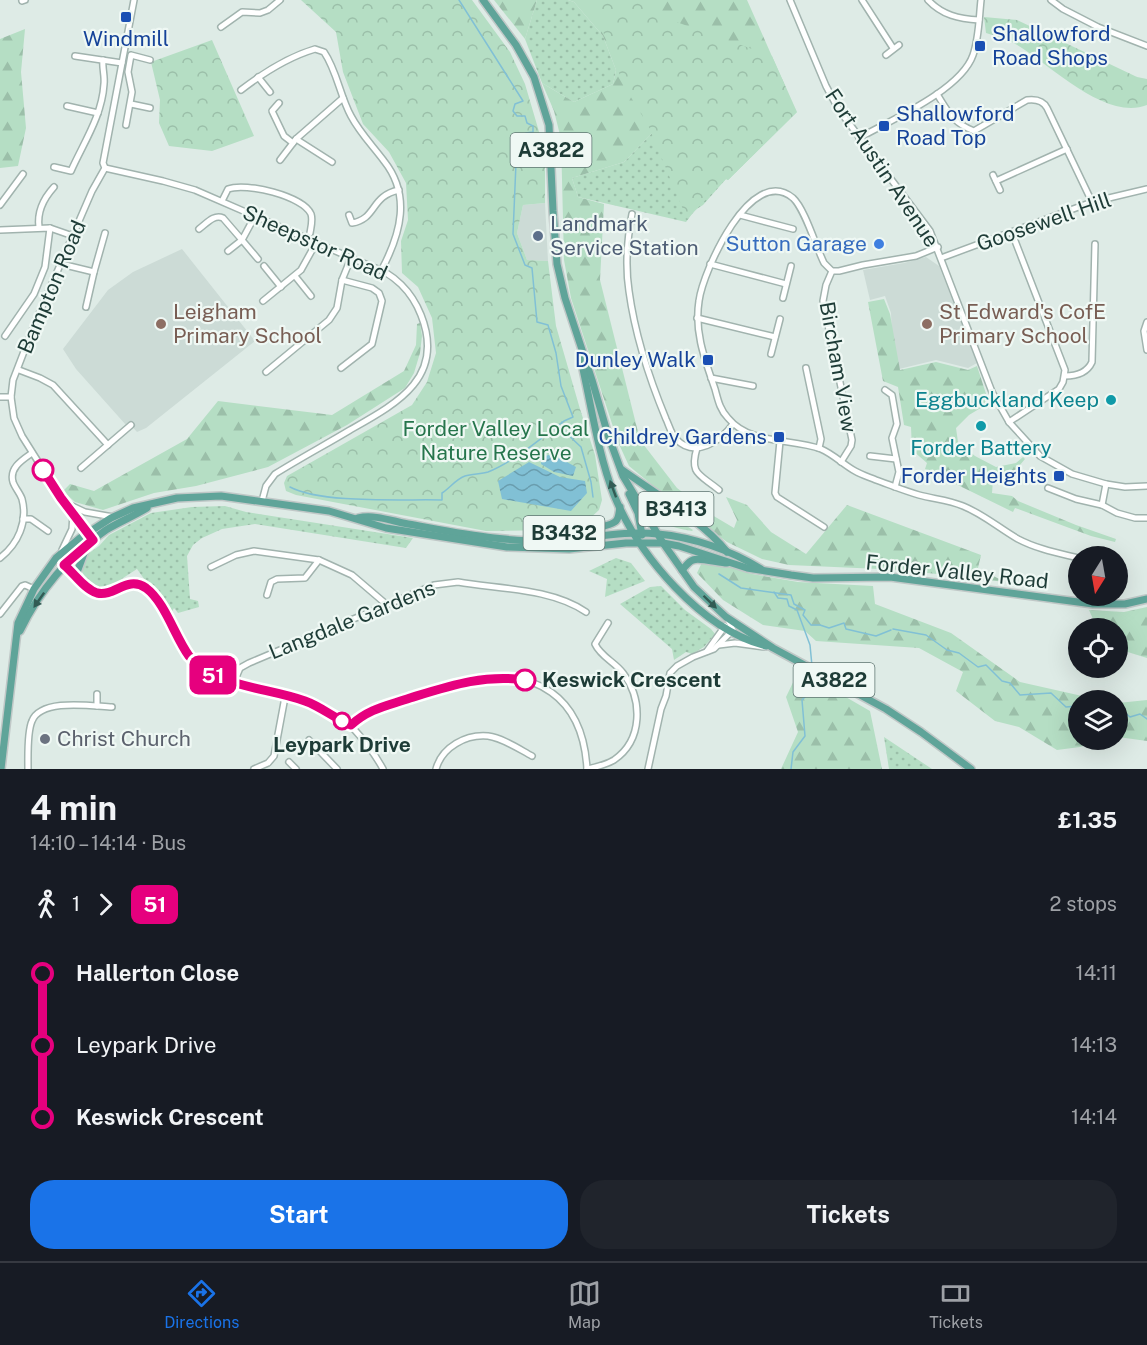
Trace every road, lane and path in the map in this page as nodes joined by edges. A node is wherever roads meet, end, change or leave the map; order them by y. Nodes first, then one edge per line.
1 (134, 0) edge
2 (280, 0) edge
3 (483, 0) edge
4 (790, 0) edge
5 (862, 0) edge
6 (928, 0) edge
7 (981, 0) edge
8 (1051, 0) edge
9 (979, 20) junction
10 (221, 27) dead end
11 (1147, 46) edge
12 (886, 55) dead end
13 (75, 56) dead end
14 (103, 60) junction
15 (150, 60) dead end
16 (122, 63) junction
17 (258, 77) junction
18 (241, 90) dead end
19 (270, 92) dead end
20 (937, 94) junction
21 (115, 98) junction
22 (343, 98) junction
23 (130, 103) junction
24 (279, 103) dead end
25 (68, 106) dead end
26 (150, 108) dead end
27 (98, 113) junction
28 (126, 124) dead end
29 (859, 138) junction
30 (294, 141) junction
31 (1067, 149) junction
32 (280, 160) dead end
33 (332, 162) dead end
34 (54, 167) dead end
35 (105, 168) junction
36 (23, 174) dead end
37 (993, 175) dead end
38 (996, 181) junction
39 (54, 187) dead end
40 (1147, 189) edge
41 (399, 190) junction
42 (1000, 190) dead end
43 (222, 201) junction
44 (1092, 202) junction
45 (0, 205) edge
46 (349, 214) dead end
47 (632, 214) dead end
48 (740, 215) junction
49 (255, 216) junction
50 (39, 227) junction
51 (50, 228) junction
52 (793, 228) dead end
53 (199, 229) dead end
54 (0, 230) edge
55 (310, 232) dead end
56 (1012, 233) junction
57 (105, 234) dead end
58 (74, 236) junction
59 (242, 240) junction
60 (316, 243) junction
61 (1095, 244) dead end
62 (938, 246) junction
63 (228, 251) dead end
64 (351, 258) junction
65 (941, 258) junction
66 (258, 259) dead end
67 (61, 264) junction
68 (710, 264) junction
69 (791, 266) dead end
70 (264, 267) dead end
71 (382, 269) junction
72 (832, 271) junction
73 (94, 272) junction
74 (295, 276) junction
75 (342, 280) junction
76 (786, 284) junction
77 (280, 287) junction
78 (311, 296) dead end
79 (783, 298) dead end
80 (263, 301) dead end
81 (86, 307) dead end
82 (570, 316) junction
83 (697, 318) junction
84 (780, 319) dead end
85 (1147, 322) edge
86 (5, 336) dead end
87 (775, 338) junction
88 (1147, 350) edge
89 (771, 354) dead end
90 (341, 369) dead end
91 (806, 369) dead end
92 (19, 370) junction
93 (266, 372) dead end
94 (1065, 376) junction
95 (711, 378) junction
96 (753, 386) dead end
97 (885, 390) dead end
98 (0, 397) edge
99 (11, 398) junction
100 (1009, 422) junction
101 (733, 424) junction
102 (130, 425) dead end
103 (780, 441) junction
104 (108, 445) junction
105 (697, 448) junction
106 (819, 448) junction
107 (32, 453) junction
108 (870, 456) dead end
109 (896, 459) junction
110 (841, 462) junction
111 (81, 468) dead end
112 (622, 473) junction
113 (1106, 484) junction
114 (1147, 486) edge
115 (895, 487) junction
116 (1048, 488) dead end
117 (719, 490) dead end
118 (262, 501) junction
119 (64, 502) junction
120 (152, 504) junction
121 (1102, 505) junction
122 (620, 507) junction
123 (72, 512) junction
124 (113, 517) junction
125 (358, 518) junction
126 (1147, 518) edge
127 (23, 519) junction
128 (824, 527) dead end
129 (48, 531) dead end
130 (87, 532) junction
131 (639, 533) junction
132 (658, 534) junction
133 (519, 541) junction
134 (90, 543) junction
135 (640, 543) junction
136 (663, 543) junction
137 (727, 552) junction
138 (1068, 555) edge
139 (57, 557) junction
140 (0, 558) edge
141 (319, 560) junction
142 (730, 563) junction
143 (64, 565) junction
144 (211, 567) dead end
145 (682, 570) junction
146 (764, 571) junction
147 (76, 575) junction
148 (34, 589) junction
149 (267, 595) dead end
150 (1147, 599) edge
151 (386, 604) junction
152 (586, 612) dead end
153 (0, 614) edge
154 (726, 617) junction
155 (608, 623) dead end
156 (725, 626) junction
157 (732, 631) junction
158 (17, 636) junction
159 (719, 645) junction
160 (773, 648) junction
161 (706, 652) junction
162 (234, 682) junction
163 (97, 694) dead end
164 (285, 697) junction
165 (97, 706) junction
166 (112, 707) dead end
167 (351, 725) junction
168 (309, 740) dead end
169 (532, 756) dead end
170 (290, 762) dead end
171 (1, 769) edge
172 (28, 769) edge
173 (254, 769) edge
174 (296, 769) edge
175 (337, 769) edge
176 (383, 769) edge
177 (436, 769) edge
178 (587, 769) edge
179 (648, 769) edge
180 (971, 769) edge

1 - 16 street
2 - 10 street
3 - 82 main road, A3822
4 - 29 street, Fort Austin Avenue
5 - 12 street
6 - 9 street
7 - 9 street
8 - 11 street
9 - 20 street
13 - 14 street
14 - 16 street
14 - 27 street
15 - 23 street
16 - 21 street
17 - 18 street
17 - 19 street
17 - 22 street
20 - 29 street
20 - 31 street
21 - 23 street
21 - 35 street
22 - 30 street
22 - 41 street
23 - 26 street
23 - 28 street
24 - 30 street
25 - 27 street
27 - 34 street
29 - 62 street, Fort Austin Avenue
30 - 32 street
30 - 33 street
31 - 38 street
31 - 44 street
35 - 43 street, Sheepstor Road
35 - 58 street, Bampton Road
36 - 45 street
37 - 38 street
38 - 42 street
39 - 50 street
40 - 44 street, Goosewell Hill
41 - 46 street
41 - 71 street
43 - 49 street, Sheepstor Road
43 - 55 street
44 - 56 street, Goosewell Hill
47 - 105 street
48 - 52 street
48 - 68 street
48 - 72 street
49 - 59 street
49 - 60 street, Sheepstor Road
50 - 51 street
50 - 54 street
51 - 58 street
51 - 86 street
53 - 59 street
56 - 65 street, Goosewell Hill
56 - 94 street
57 - 73 street
58 - 67 street, Bampton Road
59 - 63 street
59 - 66 street
60 - 64 street, Sheepstor Road
60 - 74 street
61 - 94 street
62 - 65 street, Fort Austin Avenue
62 - 72 street
64 - 71 street, Sheepstor Road
64 - 75 street
65 - 100 street, Fort Austin Avenue
67 - 73 street
67 - 92 street, Bampton Road
68 - 76 street
68 - 83 street
69 - 76 street
70 - 77 street
71 - 118 street, Sheepstor Road
72 - 110 street, Bircham View
73 - 81 street
74 - 77 street
74 - 78 street
75 - 90 street
75 - 93 street
76 - 79 street
77 - 80 street
82 - 112 main road, A3822
122 -> 82 main road, A3822
83 - 87 street
83 - 95 street
84 - 87 street
85 - 88 street
87 - 89 street
91 - 106 street
92 - 99 street, Bampton Road
92 - 104 street
94 - 100 street
95 - 96 street
95 - 101 street
97 - 109 street, Bircham View
98 - 99 street
99 - 107 street, Bampton Road
100 - 113 street, Fort Austin Avenue
101 - 103 street
101 - 105 street
102 - 104 street
103 - 106 street
103 - 128 street
104 - 111 street
105 - 117 street
106 - 110 street
107 - 119 street, Bampton Road
107 - 127 street
108 - 109 street
109 - 115 street, Bircham View
110 - 115 street
112 - 131 main road
112 - 132 main road, A3822
112 - 137 main road, B3413
113 - 114 street, Fort Austin Avenue
113 - 121 street
115 - 138 street
116 - 121 street
118 - 120 main road, B3432
118 - 125 main road, B3432
119 - 123 street, Bampton Road
119 - 124 street
120 - 124 main road, B3432
120 - 134 main road, B3432
121 - 126 street
122 - 131 main road, A3822
122 - 133 main road, B3432
123 - 130 street, Bampton Road
123 - 139 street
124 - 130 main road, B3432
125 - 133 main road, B3432
125 - 135 main road
127 - 129 street
127 - 140 street
130 - 134 main road
130 - 139 main road, B3432
131 - 132 main road, B3413
131 - 133 main road, B3432
131 - 135 main road, A3822
132 - 136 main road, A3822
132 - 137 main road, B3413
134 - 143 main road, B3432
134 - 147 main road
135 - 136 main road, B3413
135 - 156 main road, A3822
136 - 142 main road, Forder Valley Road / B3413
136 - 145 main road, A3822
137 - 146 main road, Forder Valley Road / B3413
139 - 143 street
139 - 148 main road, B3432
141 - 144 street
141 - 149 street
141 - 151 street
142 - 145 main road
142 - 146 main road, Forder Valley Road / B3413
143 - 147 street
143 -> 158 main road, B3432
145 -> 154 main road, A3822
146 - 150 main road, Forder Valley Road / B3413
147 - 162 street
148 - 153 street
148 - 158 main road, B3432
151 - 152 street, Langdale Gardens
151 - 162 street, Langdale Gardens
154 - 157 street
154 - 160 main road, A3822
155 - 178 street
156 - 157 main road, A3822
156 - 161 street
157 - 159 street
157 - 160 main road, A3822
158 - 171 main road, B3432
159 - 160 street
159 - 161 street
160 - 180 main road, A3822
161 - 179 street
162 - 164 street
163 - 165 street
164 - 167 street
164 - 173 street
165 - 166 street
165 - 172 street
167 - 176 street
167 - 178 street
168 - 175 street
169 - 177 street
170 - 174 street

